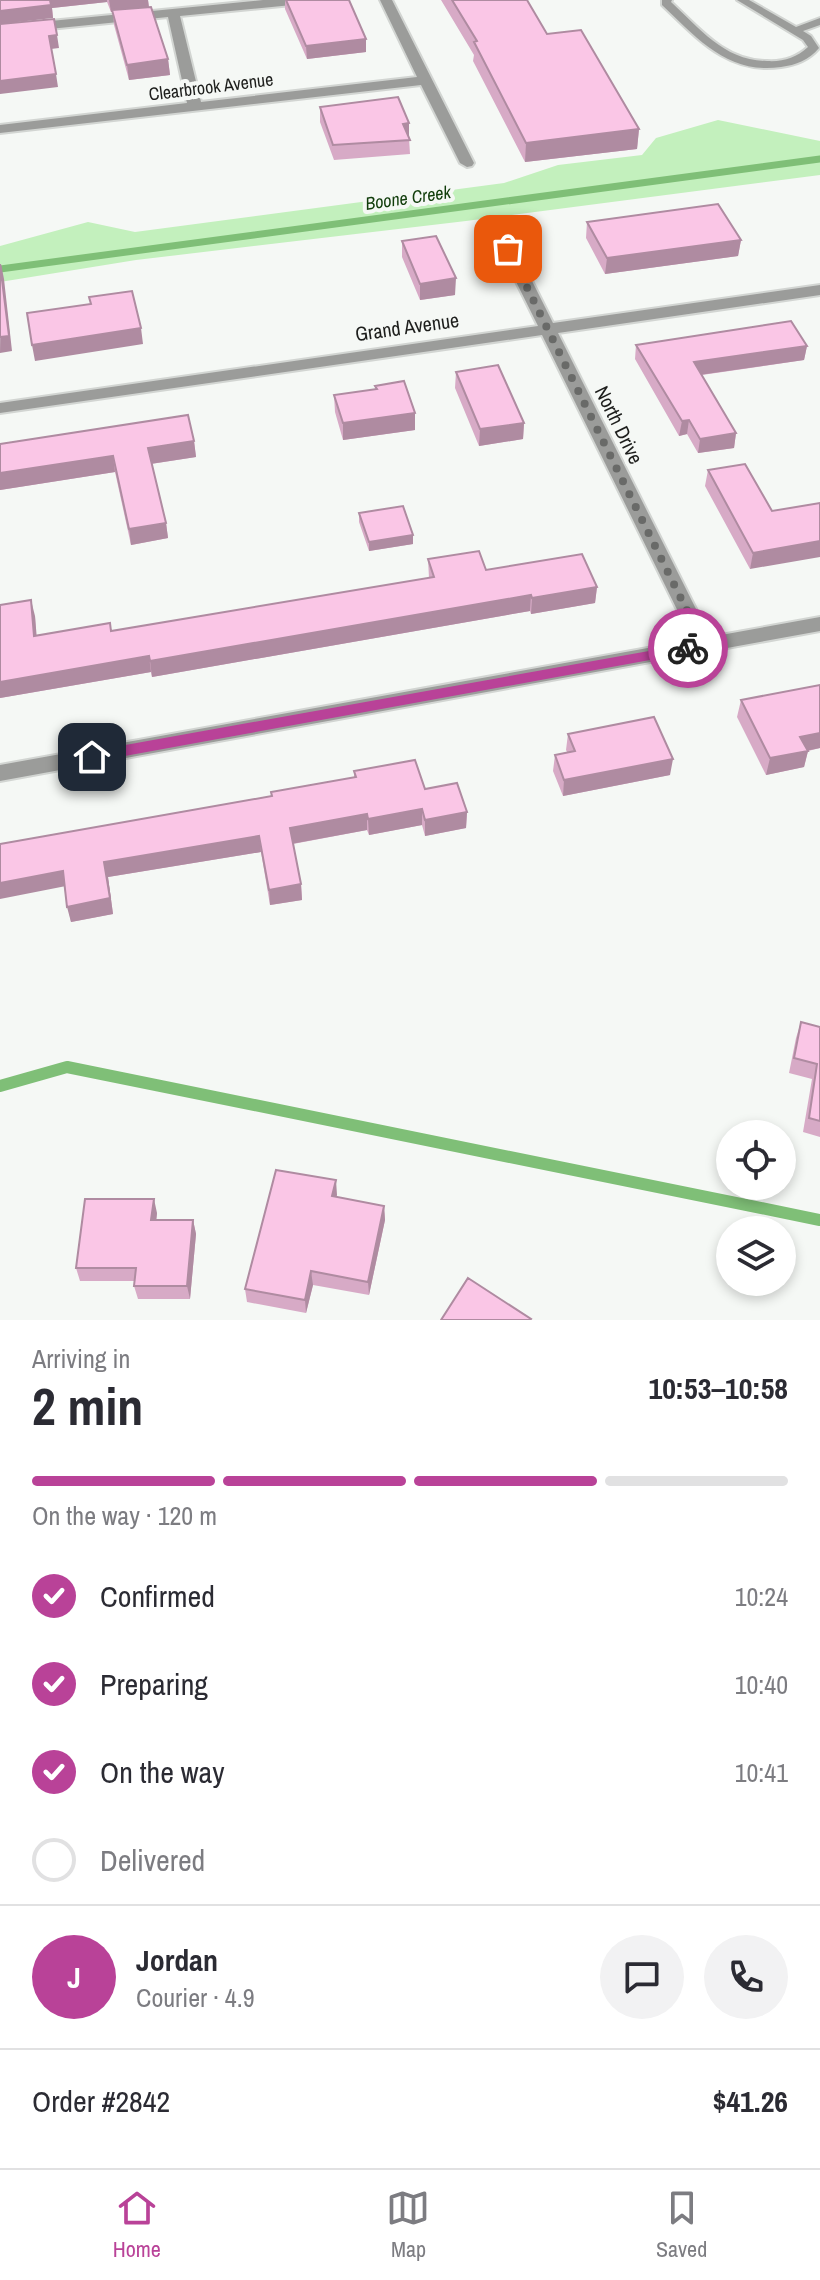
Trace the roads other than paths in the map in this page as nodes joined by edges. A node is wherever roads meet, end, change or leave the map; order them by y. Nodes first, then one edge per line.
1 (302, 0) edge
2 (386, 0) edge
3 (667, 0) edge
4 (742, 0) edge
5 (173, 13) junction
6 (820, 21) edge
7 (0, 30) edge
8 (795, 31) junction
9 (426, 80) junction
10 (195, 107) junction
11 (0, 129) edge
12 (467, 163) dead end
13 (495, 223) dead end
14 (820, 290) edge
15 (547, 329) junction
16 (0, 408) edge
17 (820, 624) edge
18 (704, 645) junction
19 (0, 773) edge

1 - 5 street
2 - 9 street
3 - 8 lane
4 - 8 lane
5 - 7 street
5 - 10 street
6 - 8 lane
9 - 10 street, Clearbrook Avenue
9 - 12 street
10 - 11 street, Clearbrook Avenue
13 - 15 street, North Drive
14 - 15 street, Grand Avenue
15 - 16 street, Grand Avenue
15 - 18 street, North Drive
17 - 18 street
18 - 19 street

